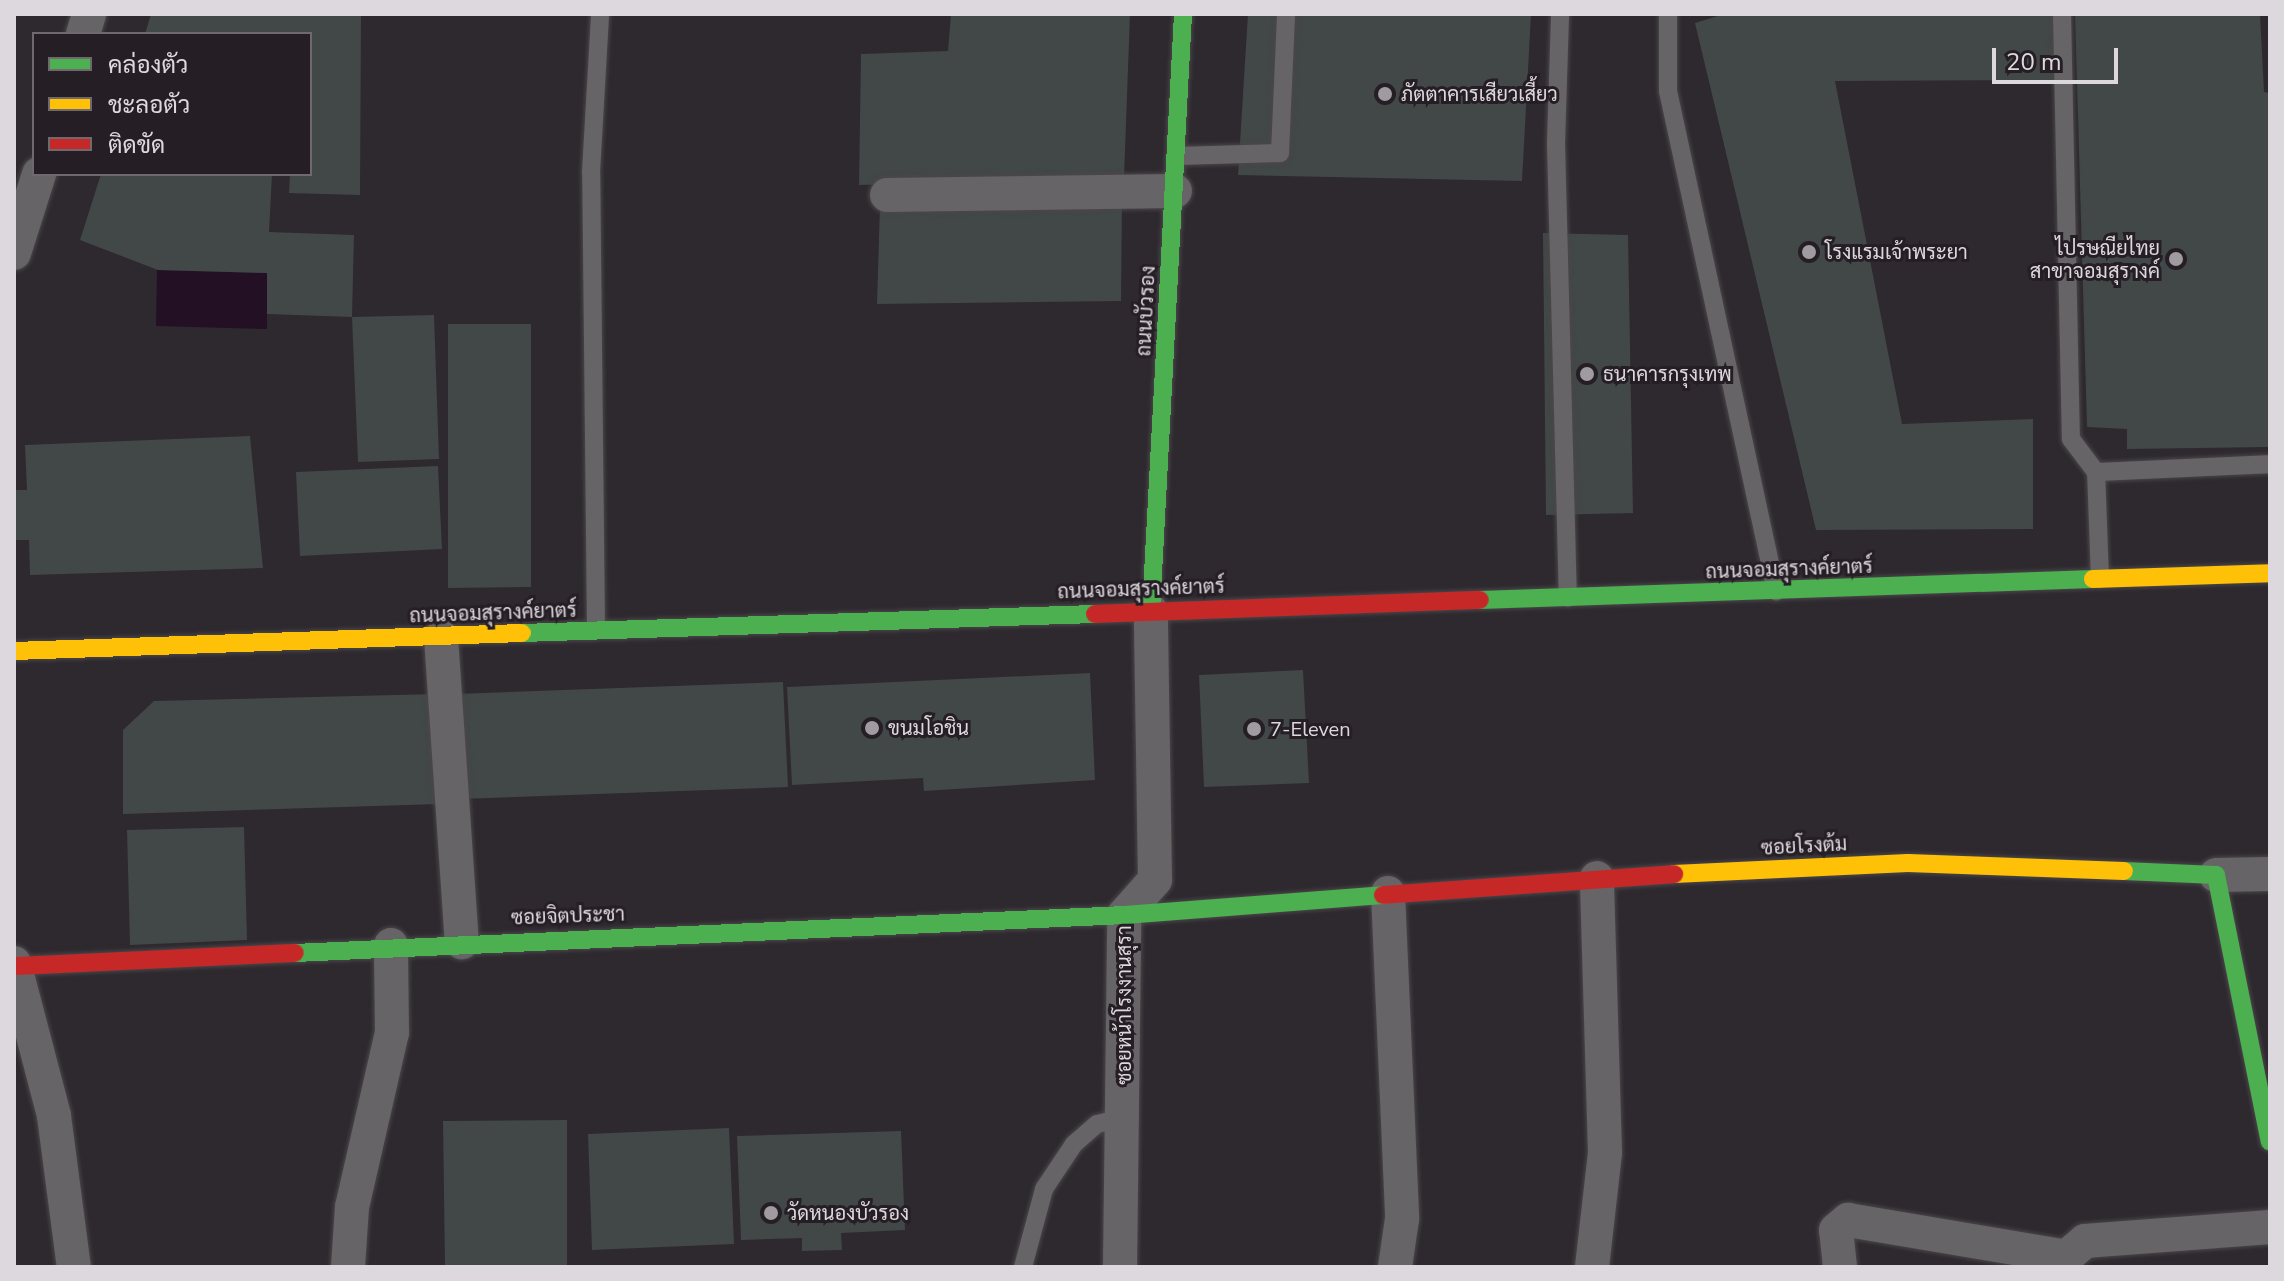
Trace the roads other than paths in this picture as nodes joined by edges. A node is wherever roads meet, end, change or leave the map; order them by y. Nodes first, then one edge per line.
1 (600, 14) edge
2 (1183, 14) edge
3 (1286, 14) edge
4 (1668, 14) edge
5 (2062, 14) edge
6 (1560, 16) dead end
7 (1177, 156) junction
8 (38, 176) edge
9 (1175, 191) junction
10 (887, 195) dead end
11 (14, 253) edge
12 (2270, 464) edge
13 (2096, 472) junction
14 (2270, 573) edge
15 (2100, 582) junction
16 (1776, 591) junction
17 (1568, 598) junction
18 (1151, 611) junction
19 (596, 630) junction
20 (441, 637) junction
21 (14, 651) edge
22 (2270, 874) edge
23 (2216, 875) junction
24 (1597, 878) junction
25 (1388, 893) junction
26 (1124, 915) junction
27 (462, 942) junction
28 (391, 945) junction
29 (14, 964) edge
30 (1124, 1118) junction
31 (2270, 1142) edge
32 (2270, 1227) edge
33 (74, 1267) edge
34 (348, 1267) edge
35 (1023, 1267) edge
36 (1120, 1267) edge
37 (1395, 1267) edge
38 (1592, 1267) edge
39 (1840, 1267) edge

1 - 19 lane
2 - 7 street, ถนนบัวรอง
3 - 7 lane
4 - 16 lane
5 - 13 lane
6 - 17 lane
7 - 9 street, ถนนบัวรอง
8 - 11 street
9 - 10 street
9 - 18 street, ถนนบัวรอง
12 - 13 lane
13 - 15 lane
14 - 15 street, ถนนจอมสุรางค์ยาตร์
15 - 16 street, ถนนจอมสุรางค์ยาตร์
16 - 17 street, ถนนจอมสุรางค์ยาตร์
17 - 18 street, ถนนจอมสุรางค์ยาตร์
18 - 19 street, ถนนจอมสุรางค์ยาตร์
18 - 26 street, ซอยหน้าโรงงานสุรา
19 - 20 street, ถนนจอมสุรางค์ยาตร์
20 - 21 street, ถนนจอมสุรางค์ยาตร์
20 - 27 street
22 - 23 street
23 - 24 street, ซอยโรงต้ม
23 - 31 street
24 - 25 street, ซอยโรงต้ม
24 - 38 street
25 - 26 street, ซอยโรงต้ม
25 - 37 street
26 - 27 street, ซอยจิตประชา
26 - 30 street, ซอยหน้าโรงงานสุรา
27 - 28 street, ซอยจิตประชา
28 - 29 street, ซอยจิตประชา
28 - 34 street
29 - 33 street
30 - 35 lane
30 - 36 street, ซอยหน้าโรงงานสุรา
32 - 39 street

